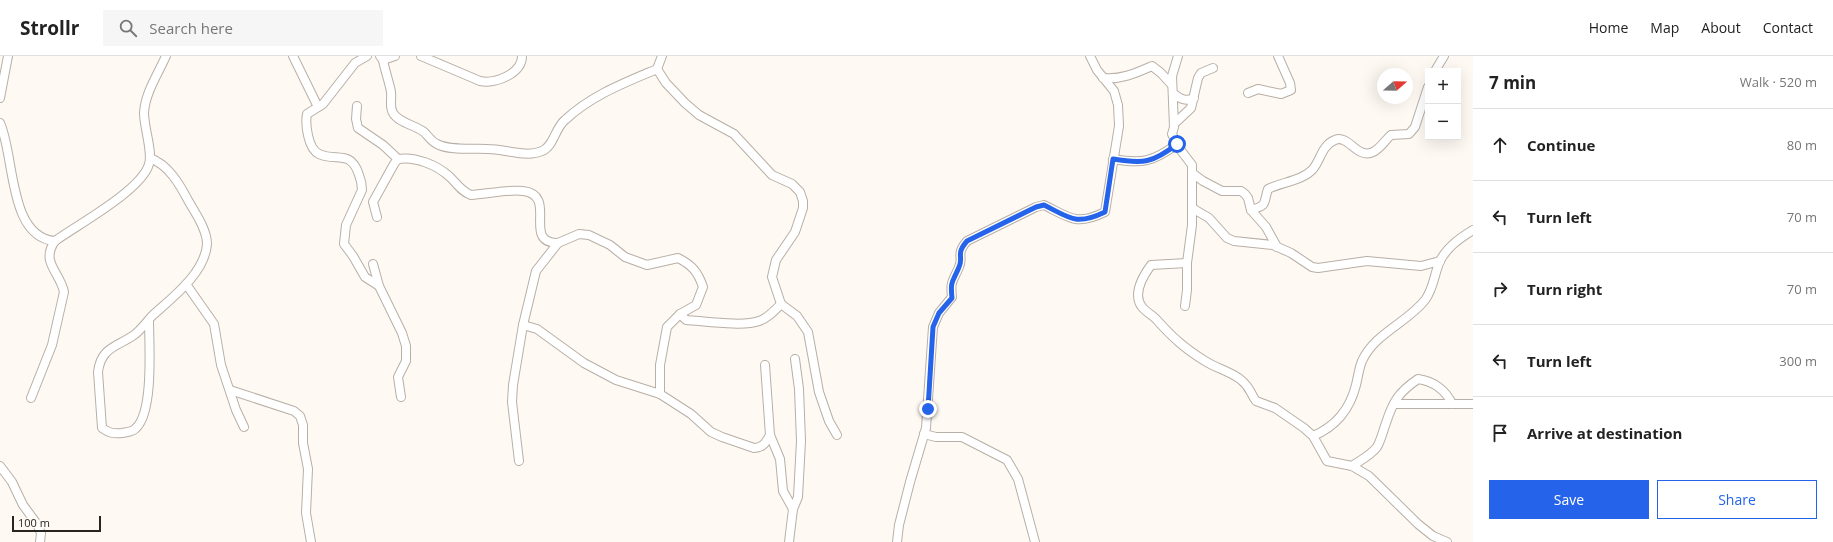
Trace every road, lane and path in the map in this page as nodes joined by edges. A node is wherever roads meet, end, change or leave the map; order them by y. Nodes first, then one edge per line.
1 (8, 56) edge
2 (166, 56) edge
3 (293, 56) edge
4 (367, 56) edge
5 (395, 56) edge
6 (421, 56) edge
7 (522, 56) edge
8 (662, 56) edge
9 (1090, 56) edge
10 (1178, 56) edge
11 (1278, 56) edge
12 (1444, 56) edge
13 (382, 58) edge
14 (1213, 68) dead end
15 (1437, 68) edge
16 (657, 69) junction
17 (1103, 78) junction
18 (1171, 84) junction
19 (1248, 92) dead end
20 (1173, 93) junction
21 (1425, 96) edge
22 (0, 98) edge
23 (1194, 98) junction
24 (357, 106) dead end
25 (318, 107) junction
26 (0, 123) edge
27 (1174, 124) junction
28 (1177, 144) junction
29 (150, 158) junction
30 (398, 159) junction
31 (1113, 159) junction
32 (1192, 173) junction
33 (1192, 208) junction
34 (1251, 210) junction
35 (377, 217) dead end
36 (1473, 230) edge
37 (55, 240) junction
38 (558, 243) junction
39 (1276, 247) junction
40 (1440, 261) junction
41 (1187, 263) junction
42 (373, 264) dead end
43 (186, 284) junction
44 (379, 286) junction
45 (781, 304) junction
46 (1185, 306) dead end
47 (680, 314) junction
48 (149, 320) junction
49 (523, 325) junction
50 (795, 359) dead end
51 (765, 365) dead end
52 (230, 390) junction
53 (660, 394) junction
54 (401, 397) dead end
55 (31, 398) dead end
56 (1394, 404) junction
57 (1452, 404) junction
58 (1473, 404) edge
59 (244, 427) dead end
60 (924, 434) junction
61 (770, 435) junction
62 (837, 435) dead end
63 (1313, 436) junction
64 (519, 461) dead end
65 (0, 466) edge
66 (1352, 466) junction
67 (792, 509) junction
68 (40, 542) edge
69 (311, 542) edge
70 (789, 542) edge
71 (897, 542) edge
72 (1035, 542) edge
73 (1447, 542) edge

1 - 22 street
2 - 29 street
3 - 25 street
4 - 25 street
5 - 13 street
6 - 7 street
8 - 16 street
9 - 17 street
10 - 18 street
11 - 19 street
12 - 15 street
13 - 16 street
14 - 23 street
16 - 45 street
17 - 18 street
17 - 31 street
18 - 20 street
20 - 23 street
20 - 27 street
21 - 34 street
23 - 27 street
24 - 30 street
25 - 44 street
26 - 37 street
27 - 28 street
28 - 31 street
28 - 32 street
29 - 37 street
29 - 43 street
30 - 35 street
30 - 38 street
31 - 60 street
32 - 33 street
32 - 34 street
33 - 39 street
33 - 41 street
34 - 39 street
36 - 40 street
37 - 55 street
38 - 47 street
38 - 49 street
39 - 40 street
40 - 63 street
41 - 46 street
41 - 63 street
42 - 44 street
43 - 48 street
43 - 52 street
44 - 54 street
45 - 47 street
45 - 62 street
47 - 53 street
48 - 48 street
49 - 53 street
49 - 64 street
50 - 67 street
51 - 61 street
52 - 59 street
52 - 69 street
53 - 61 street
56 - 57 street
56 - 57 street
56 - 66 street
57 - 58 street
60 - 71 street
60 - 72 street
61 - 67 street
63 - 66 street
65 - 68 street
66 - 73 street
67 - 70 street

